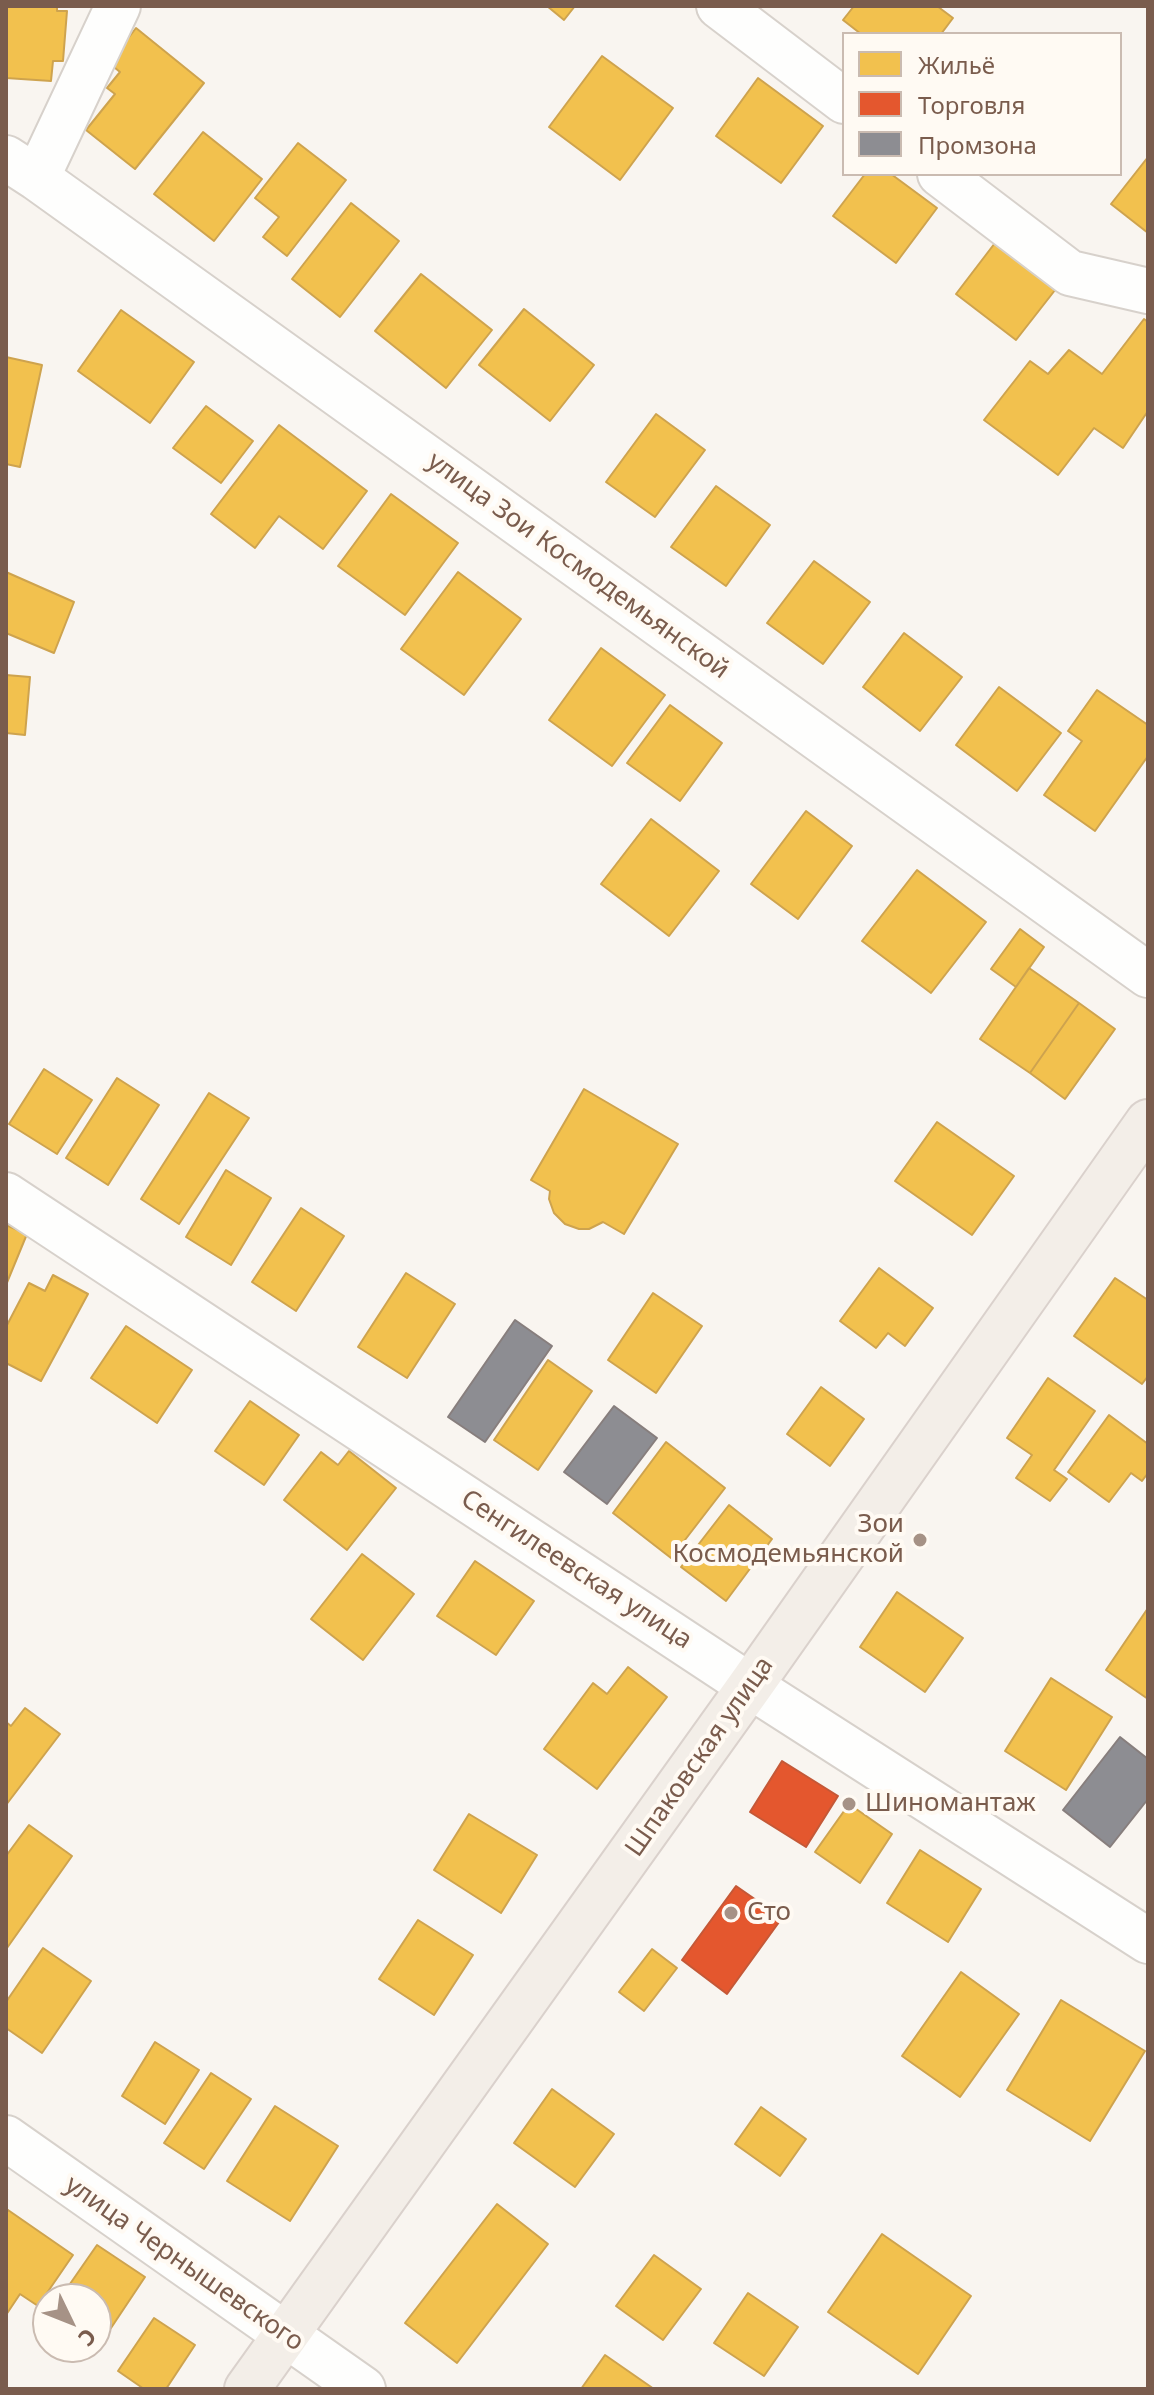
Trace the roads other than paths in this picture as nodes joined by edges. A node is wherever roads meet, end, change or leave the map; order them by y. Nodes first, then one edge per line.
1 (118, 6) edge
2 (719, 6) edge
3 (842, 99) edge
4 (21, 168) edge
5 (943, 176) edge
6 (1148, 291) edge
7 (1148, 975) edge
8 (1148, 1122) edge
9 (6, 1195) edge
10 (750, 1686) junction
11 (1148, 1941) edge
12 (6, 2138) edge
13 (286, 2336) junction
14 (247, 2389) edge
15 (363, 2389) edge

1 - 4 street
2 - 3 street
4 - 7 street, улица Зои Космодемьянской
5 - 6 street
8 - 10 main road, Шпаковская улица
9 - 10 street, Сенгилеевская улица
10 - 11 street, Сенгилеевская улица
10 - 13 main road, Шпаковская улица
12 - 13 street, улица Чернышевского
13 - 14 main road, Шпаковская улица
13 - 15 street, улица Чернышевского

